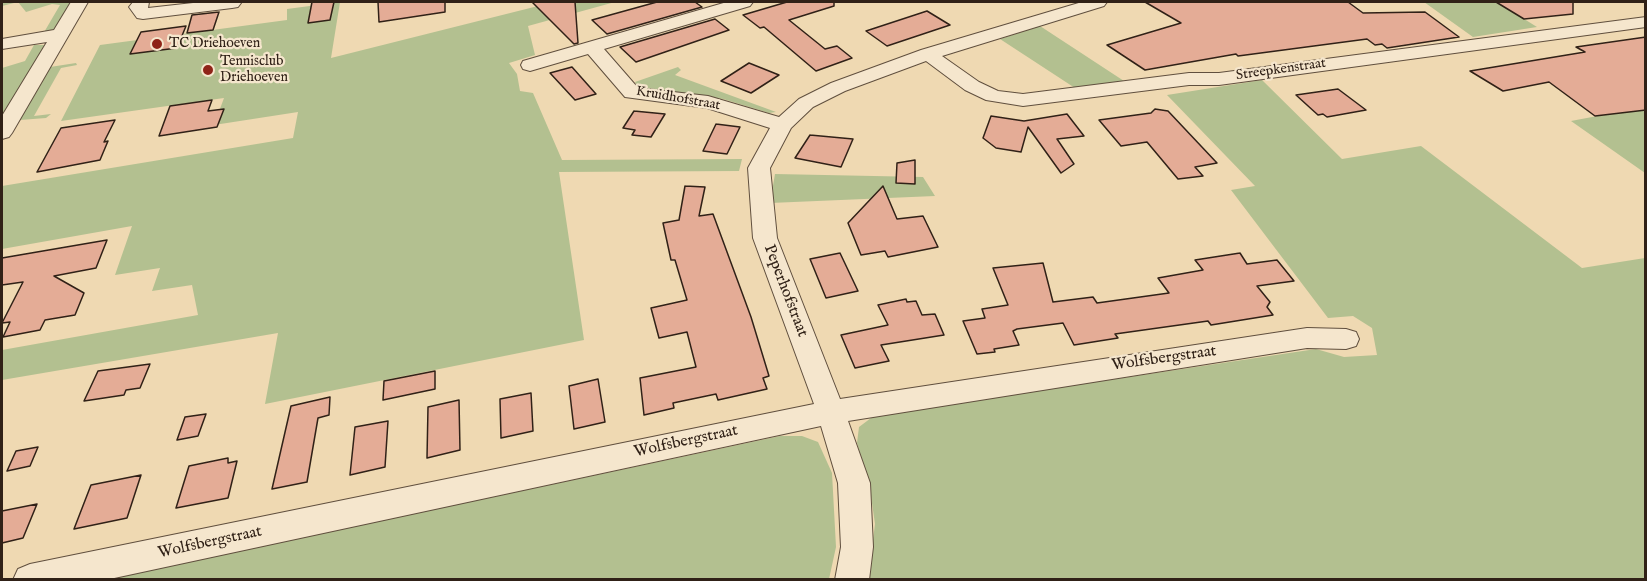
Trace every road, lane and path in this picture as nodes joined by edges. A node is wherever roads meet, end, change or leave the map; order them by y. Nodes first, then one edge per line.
1 (79, 2) edge
2 (141, 2) edge
3 (744, 2) edge
4 (1098, 2) edge
5 (232, 3) edge
6 (1646, 22) edge
7 (60, 34) junction
8 (2, 44) edge
9 (592, 47) junction
10 (928, 54) junction
11 (530, 65) dead end
12 (782, 125) junction
13 (2, 133) edge
14 (1346, 339) dead end
15 (831, 412) junction
16 (30, 579) edge
17 (852, 579) edge

1 - 7 street
2 - 5 street
3 - 9 street
4 - 10 street, Peperhofstraat
6 - 10 street, Streepkenstraat
7 - 8 street
7 - 13 street
9 - 11 street
9 - 12 street, Kruidhofstraat
10 - 12 street, Peperhofstraat
12 - 15 street, Peperhofstraat
14 - 15 street, Wolfsbergstraat
15 - 16 street, Wolfsbergstraat
15 - 17 street, Peperhofstraat

